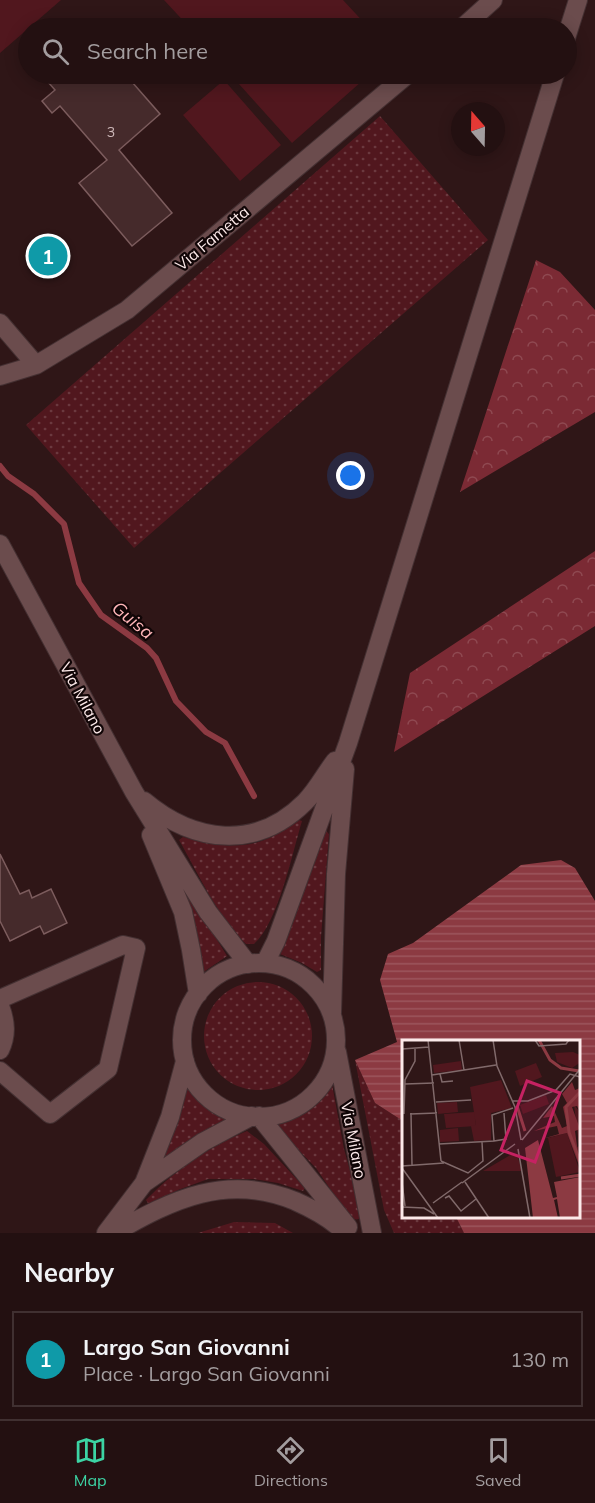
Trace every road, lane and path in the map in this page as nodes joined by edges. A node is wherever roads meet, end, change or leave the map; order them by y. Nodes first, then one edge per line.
1 (493, 0) edge
2 (578, 0) edge
3 (473, 18) edge
4 (573, 18) edge
5 (396, 84) edge
6 (552, 84) edge
7 (0, 323) edge
8 (36, 364) junction
9 (0, 376) edge
10 (0, 544) edge
11 (0, 569) edge
12 (32, 604) junction
13 (348, 743) junction
14 (134, 792) junction
15 (256, 963) junction
16 (198, 994) junction
17 (0, 999) edge
18 (0, 1006) edge
19 (332, 1013) junction
20 (336, 1047) junction
21 (0, 1050) edge
22 (186, 1061) junction
23 (0, 1071) edge
24 (255, 1116) junction
25 (144, 1183) junction
26 (106, 1233) edge
27 (114, 1233) edge
28 (345, 1233) edge
29 (353, 1233) edge
30 (372, 1233) edge

1 - 3 street
2 - 4 street
5 - 8 street, Via Fametta
6 - 13 street
7 - 8 street
8 - 9 street, Via Fametta
10 - 12 street, Via Milano
11 - 12 street, Via Milano
12 - 14 street, Via Milano
13 - 14 street
13 - 15 street
13 - 19 street
14 - 15 street, Via Milano
14 - 16 street, Via Milano
15 - 16 street
15 - 19 street
16 - 22 street
17 - 23 street
18 - 21 street
19 - 20 street
20 - 24 street
20 - 30 street, Via Milano
22 - 24 street
22 - 25 street
24 - 25 street
24 - 29 street
25 - 26 street
27 - 28 street

